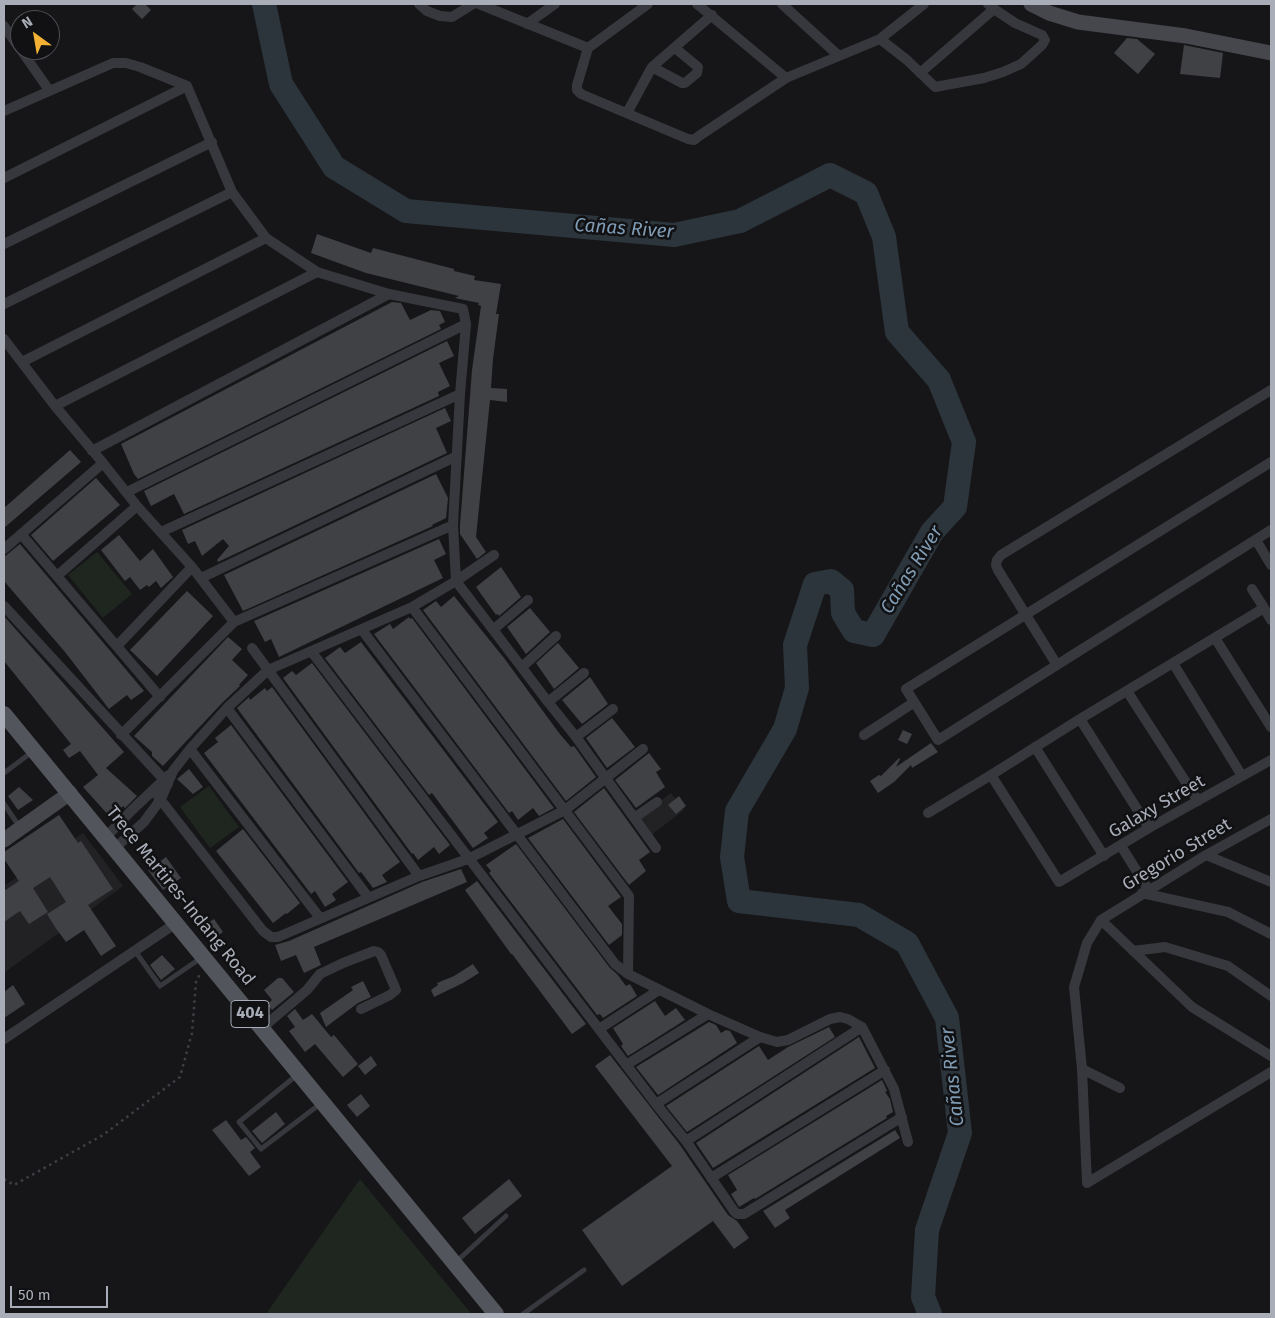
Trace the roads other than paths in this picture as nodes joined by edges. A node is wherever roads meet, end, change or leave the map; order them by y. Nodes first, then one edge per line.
1 (419, 4) edge
2 (473, 4) edge
3 (479, 4) edge
4 (555, 4) edge
5 (648, 4) edge
6 (697, 4) edge
7 (782, 4) edge
8 (1031, 4) edge
9 (921, 5) edge
10 (991, 6) edge
11 (712, 15) junction
12 (527, 24) junction
13 (880, 40) junction
14 (588, 48) junction
15 (675, 48) junction
16 (1271, 53) edge
17 (839, 56) junction
18 (27, 60) edge
19 (652, 67) junction
20 (920, 73) junction
21 (786, 78) junction
22 (187, 86) junction
23 (49, 90) junction
24 (4, 110) edge
25 (627, 113) junction
26 (212, 142) junction
27 (4, 178) edge
28 (232, 192) junction
29 (266, 238) junction
30 (4, 244) edge
31 (317, 272) junction
32 (389, 294) junction
33 (4, 304) edge
34 (466, 324) junction
35 (4, 339) edge
36 (22, 362) junction
37 (1271, 390) edge
38 (460, 394) junction
39 (55, 406) junction
40 (92, 451) junction
41 (457, 456) junction
42 (1271, 462) edge
43 (103, 463) junction
44 (127, 492) junction
45 (137, 506) junction
46 (453, 525) junction
47 (1271, 530) edge
48 (161, 532) junction
49 (21, 534) junction
50 (1256, 540) junction
51 (4, 548) edge
52 (494, 555) dead end
53 (1271, 565) edge
54 (192, 567) junction
55 (57, 576) junction
56 (201, 578) junction
57 (456, 581) junction
58 (1252, 589) dead end
59 (528, 600) dead end
60 (4, 606) edge
61 (412, 606) junction
62 (1264, 608) junction
63 (1026, 615) junction
64 (1271, 620) edge
65 (234, 622) junction
66 (494, 629) junction
67 (362, 630) junction
68 (556, 636) dead end
69 (1215, 638) junction
70 (117, 646) junction
71 (252, 648) dead end
72 (311, 651) junction
73 (1173, 663) junction
74 (1057, 665) junction
75 (522, 667) junction
76 (268, 670) junction
77 (584, 673) dead end
78 (1127, 691) junction
79 (160, 697) junction
80 (548, 702) junction
81 (914, 703) junction
82 (227, 708) junction
83 (613, 709) dead end
84 (4, 714) edge
85 (1080, 719) junction
86 (1271, 727) edge
87 (121, 735) junction
88 (864, 736) dead end
89 (576, 737) junction
90 (643, 748) dead end
91 (1035, 748) junction
92 (190, 749) junction
93 (34, 750) junction
94 (1271, 760) edge
95 (4, 773) edge
96 (991, 775) junction
97 (1242, 776) junction
98 (605, 779) junction
99 (166, 782) junction
100 (153, 790) junction
101 (70, 794) junction
102 (161, 799) junction
103 (1198, 801) junction
104 (657, 802) dead end
105 (4, 804) edge
106 (565, 810) junction
107 (928, 813) dead end
108 (634, 818) junction
109 (1270, 822) edge
110 (20, 828) junction
111 (1149, 828) junction
112 (516, 835) junction
113 (4, 840) edge
114 (111, 843) junction
115 (1121, 846) junction
116 (656, 848) dead end
117 (1206, 855) junction
118 (1104, 856) junction
119 (468, 858) junction
120 (419, 876) junction
121 (1271, 882) edge
122 (1145, 891) junction
123 (368, 897) junction
124 (320, 918) junction
125 (1101, 920) junction
126 (176, 923) junction
127 (1271, 934) edge
128 (1133, 950) junction
129 (135, 951) junction
130 (205, 959) junction
131 (628, 974) junction
132 (659, 990) junction
133 (1271, 996) edge
134 (361, 1009) dead end
135 (708, 1014) junction
136 (862, 1026) junction
137 (262, 1028) junction
138 (599, 1029) junction
139 (760, 1037) junction
140 (4, 1039) edge
141 (1271, 1056) edge
142 (626, 1065) junction
143 (1082, 1069) junction
144 (886, 1070) junction
145 (1271, 1072) edge
146 (299, 1073) junction
147 (1120, 1088) dead end
148 (323, 1102) junction
149 (656, 1104) junction
150 (902, 1117) junction
151 (686, 1141) junction
152 (908, 1142) dead end
153 (711, 1178) junction
154 (506, 1216) dead end
155 (454, 1262) junction
156 (584, 1270) dead end
157 (496, 1314) edge
158 (523, 1314) edge

1 - 2 street
3 - 12 street
4 - 12 street
5 - 14 street
6 - 11 street
7 - 17 street
8 - 16 main road
9 - 13 street
10 - 20 street
10 - 20 street
11 - 15 street
11 - 21 street
12 - 14 street
13 - 17 street
13 - 20 street
14 - 25 street
15 - 19 street
15 - 19 street
17 - 21 street
18 - 23 street
19 - 25 street
21 - 25 street
22 - 23 street
22 - 26 street
22 - 27 street
23 - 24 street
26 - 28 street
26 - 30 street
28 - 29 street
28 - 33 street
29 - 31 street
29 - 36 street
31 - 32 street
31 - 39 street
32 - 34 street
32 - 40 street
34 - 38 street
34 - 44 street
35 - 36 street
36 - 39 street
37 - 63 street
38 - 41 street
38 - 48 street
39 - 40 street
40 - 43 street
41 - 46 street
41 - 56 street
42 - 63 street
43 - 44 street
43 - 49 street
44 - 45 street
45 - 48 street
45 - 55 street
46 - 57 street
46 - 65 street
47 - 50 street
48 - 54 street
49 - 51 street
49 - 55 street
50 - 53 street
50 - 74 street
52 - 57 street
54 - 56 street
54 - 70 street
55 - 70 street
56 - 65 street
57 - 61 street
57 - 66 street
58 - 62 street
59 - 66 street
60 - 87 street
61 - 67 street
61 - 106 street
62 - 64 street
62 - 69 street
63 - 74 street
63 - 81 street
65 - 79 street
66 - 75 street
67 - 72 street
67 - 112 street
68 - 75 street
69 - 73 street
69 - 86 street
70 - 79 street
71 - 76 street
72 - 76 street
72 - 119 street
73 - 78 street
73 - 97 street
74 - 81 street
75 - 80 street
76 - 82 street
76 - 120 street
77 - 80 street
78 - 85 street
78 - 103 street
79 - 87 street
80 - 89 street
81 - 88 street
82 - 92 street
82 - 123 street
83 - 89 street
84 - 93 main road, Trece Martires-Indang Road / 404
85 - 91 street
85 - 111 street
87 - 99 street
89 - 98 street
90 - 98 street
91 - 96 street
91 - 118 street
92 - 99 street
92 - 124 street
93 - 95 lane
93 - 101 main road, Trece Martires-Indang Road / 404
94 - 97 street, Galaxy Street
96 - 107 street
96 - 118 street, Galaxy Street
97 - 103 street, Galaxy Street
98 - 106 street
98 - 108 street
99 - 100 street
99 - 102 street
100 - 102 street
100 - 114 street
101 - 110 main road
101 - 114 main road, Trece Martires-Indang Road / 404
102 - 114 street
102 - 124 street
103 - 111 street, Galaxy Street
104 - 108 street
105 - 110 lane
106 - 112 street
106 - 131 street
108 - 116 street
109 - 117 street, Gregorio Street
110 - 113 main road
111 - 115 street, Galaxy Street
112 - 119 street
112 - 131 street
114 - 126 main road, Trece Martires-Indang Road / 404
115 - 118 street, Galaxy Street
115 - 122 street
117 - 121 street
117 - 122 street, Gregorio Street
119 - 120 street
119 - 138 street
120 - 123 street
122 - 125 street, Gregorio Street
122 - 127 street
123 - 124 street
125 - 128 street
125 - 143 street
126 - 129 street
126 - 130 main road, Trece Martires-Indang Road / 404
128 - 133 street
128 - 141 street
129 - 130 lane
129 - 140 street
130 - 137 main road, Trece Martires-Indang Road / 404
131 - 132 street
132 - 135 street
132 - 138 street
134 - 137 street
135 - 139 street
135 - 142 street
136 - 139 street
136 - 144 street
136 - 151 street
137 - 146 main road, Trece Martires-Indang Road / 404
138 - 142 street
139 - 149 street
142 - 149 street
143 - 145 street
143 - 147 street
144 - 150 street
144 - 153 street
146 - 148 main road, Trece Martires-Indang Road / 404
146 - 148 lane
148 - 155 main road, Trece Martires-Indang Road / 404
149 - 151 street
150 - 152 street
150 - 153 street
151 - 153 street
154 - 155 lane
155 - 157 main road, Trece Martires-Indang Road / 404
156 - 158 lane

